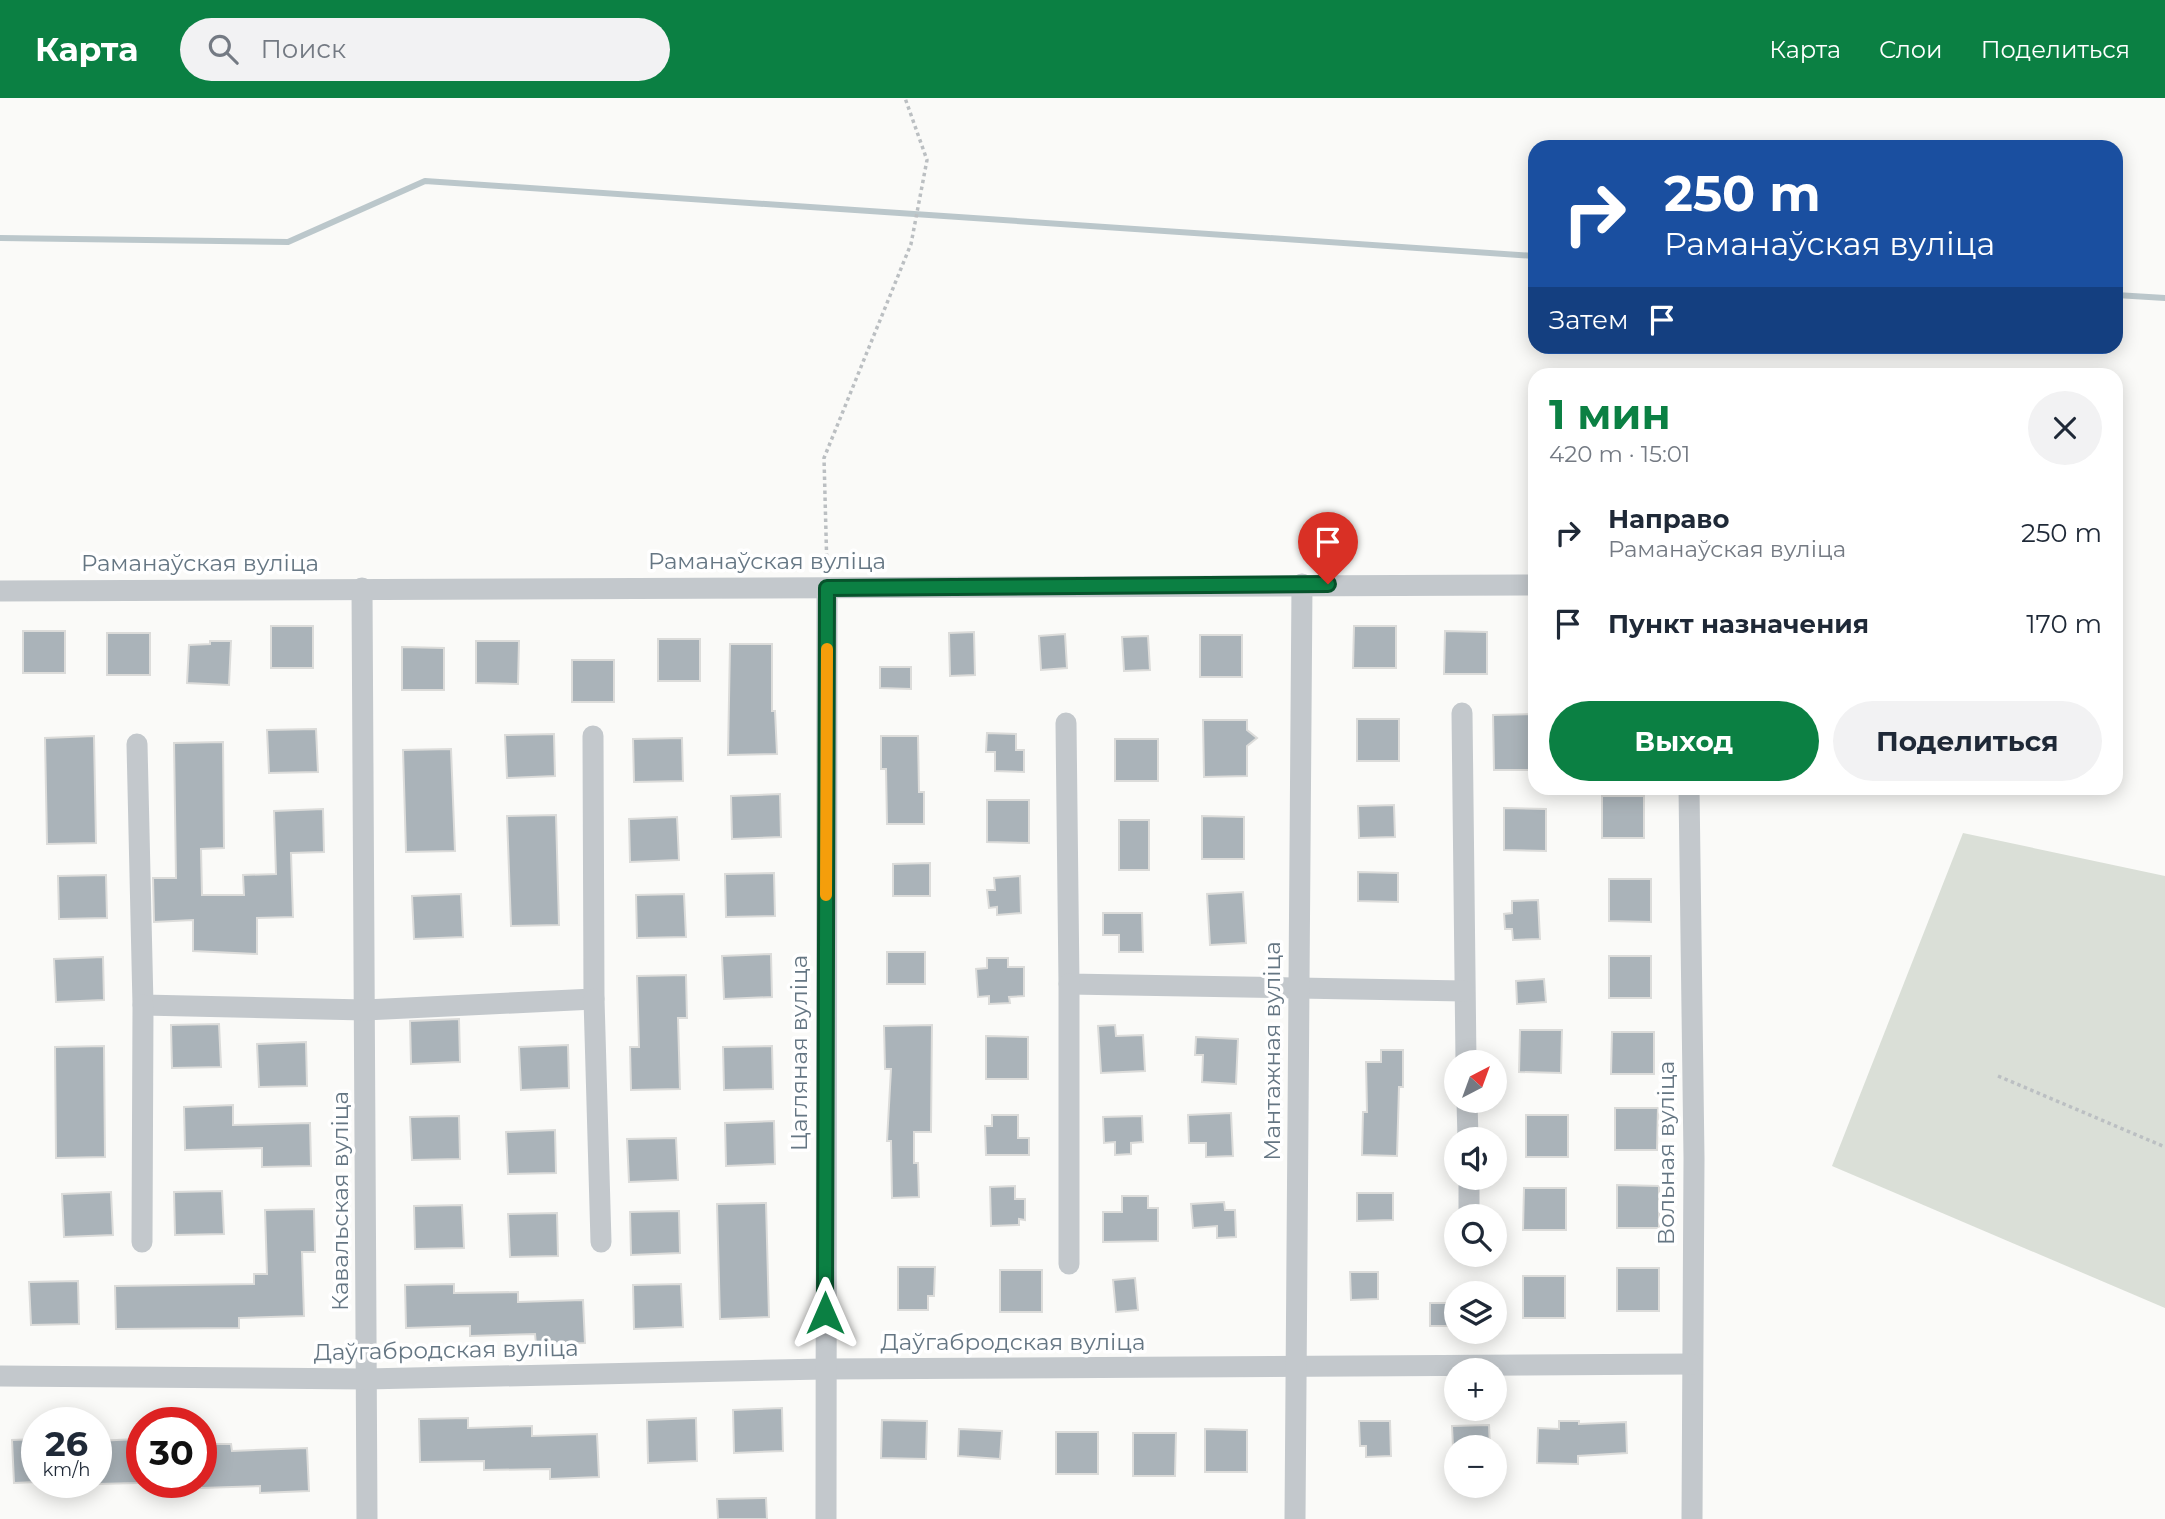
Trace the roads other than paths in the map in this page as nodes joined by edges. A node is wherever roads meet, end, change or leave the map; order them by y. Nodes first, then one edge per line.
1 (1302, 584) junction
2 (1528, 585) edge
3 (362, 588) junction
4 (827, 588) junction
5 (0, 591) edge
6 (1462, 713) dead end
7 (1066, 723) dead end
8 (593, 736) dead end
9 (137, 744) dead end
10 (1689, 795) edge
11 (1069, 984) junction
12 (1298, 988) junction
13 (1464, 991) junction
14 (594, 999) junction
15 (143, 1005) junction
16 (365, 1010) junction
17 (1466, 1050) edge
18 (142, 1242) dead end
19 (601, 1242) dead end
20 (1069, 1264) dead end
21 (1691, 1364) junction
22 (1296, 1366) junction
23 (824, 1369) junction
24 (0, 1376) edge
25 (366, 1380) junction
26 (367, 1519) edge
27 (826, 1519) edge
28 (1295, 1519) edge
29 (1692, 1519) edge

1 - 2 street, Раманаўская вуліца
1 - 4 street, Раманаўская вуліца
1 - 12 street, Мантажная вуліца
3 - 4 street, Раманаўская вуліца
3 - 5 street, Раманаўская вуліца
3 - 16 street, Кавальская вуліца
4 - 23 street, Цагляная вуліца
6 - 13 street
7 - 11 street
8 - 14 street
9 - 15 street
10 - 21 street, Вольная вуліца
11 - 12 street
11 - 20 street
12 - 13 street
12 - 22 street, Мантажная вуліца
13 - 17 street
14 - 16 street
14 - 19 street
15 - 16 street
15 - 18 street
16 - 25 street, Кавальская вуліца
21 - 22 street, Даўгабродская вуліца
21 - 29 street, Вольная вуліца
22 - 23 street, Даўгабродская вуліца
22 - 28 street, Мантажная вуліца
23 - 25 street, Даўгабродская вуліца
23 - 27 street, Цагляная вуліца
24 - 25 street, Даўгабродская вуліца
25 - 26 street, Кавальская вуліца

